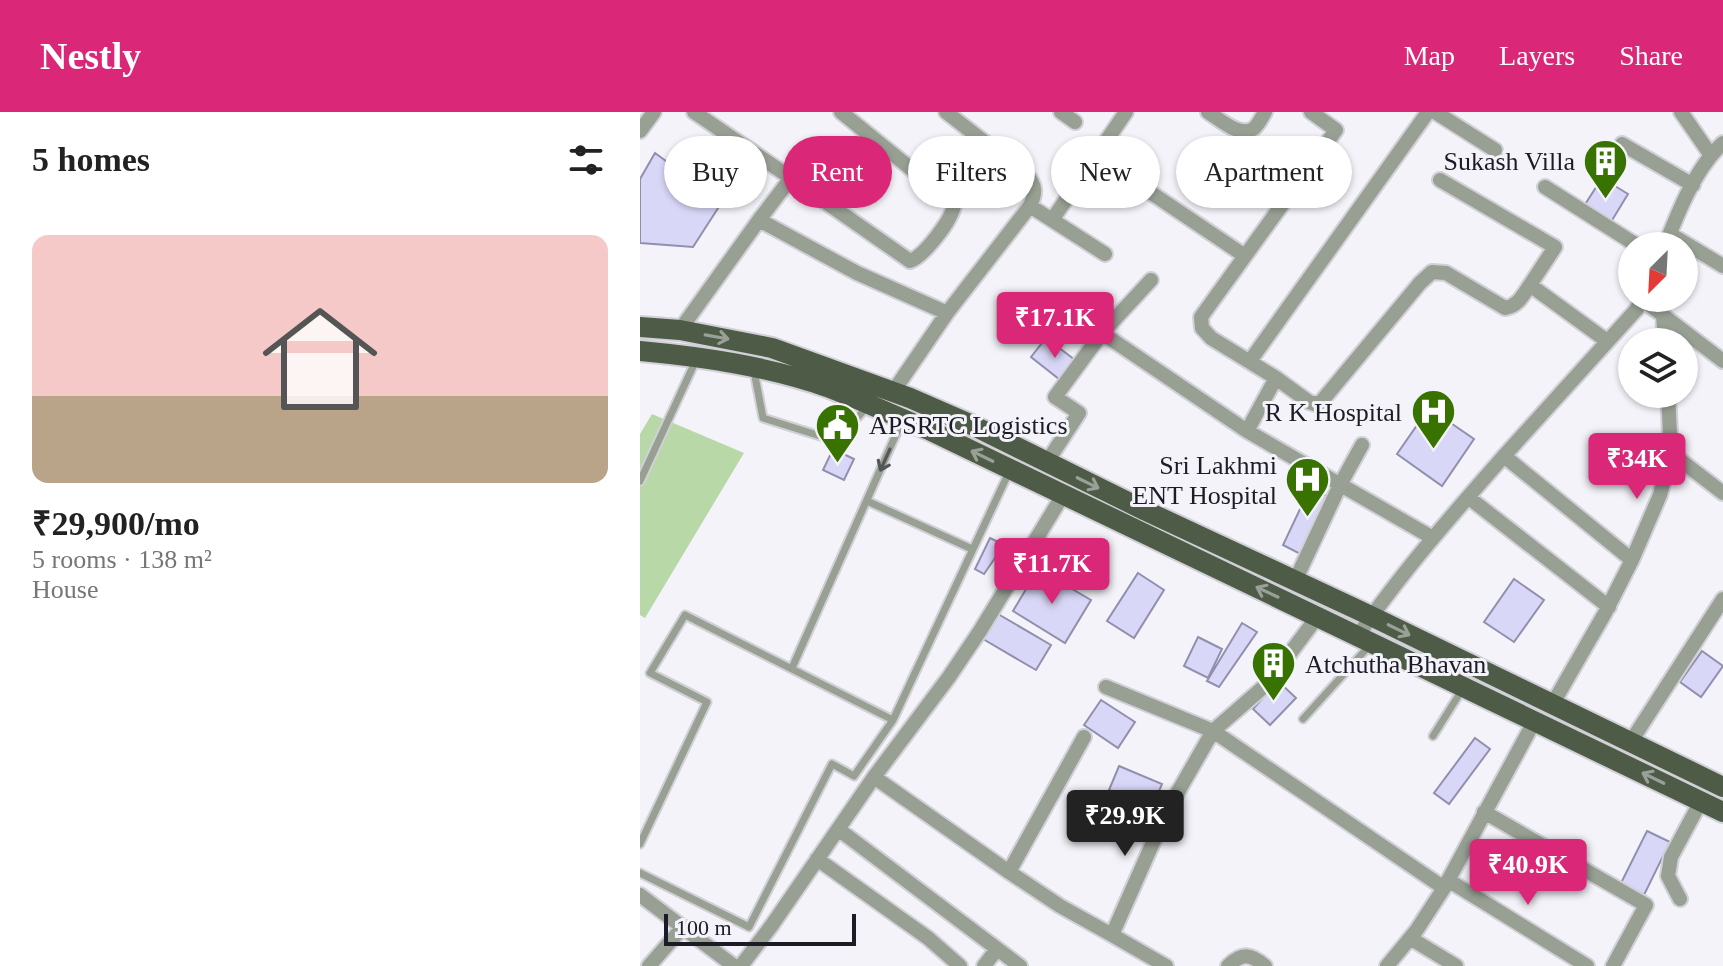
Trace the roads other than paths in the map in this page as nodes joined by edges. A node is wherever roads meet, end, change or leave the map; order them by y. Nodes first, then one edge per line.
1 (654, 112) edge
2 (694, 112) edge
3 (841, 112) edge
4 (946, 112) edge
5 (1061, 112) edge
6 (1126, 112) edge
7 (1208, 112) edge
8 (1265, 112) edge
9 (1311, 112) edge
10 (1428, 112) edge
11 (1435, 112) edge
12 (1681, 112) edge
13 (1075, 122) dead end
14 (640, 131) edge
15 (870, 136) edge
16 (977, 136) edge
17 (1723, 143) edge
18 (1622, 144) dead end
19 (1495, 150) dead end
20 (892, 154) edge
21 (1710, 154) junction
22 (783, 173) edge
23 (1440, 180) dead end
24 (1693, 185) junction
25 (1545, 187) dead end
26 (783, 188) edge
27 (1160, 199) edge
28 (834, 208) edge
29 (1028, 208) edge
30 (1033, 208) edge
31 (759, 220) junction
32 (1052, 220) junction
33 (1671, 232) edge
34 (1618, 233) edge
35 (1105, 254) dead end
36 (1698, 254) edge
37 (1245, 256) junction
38 (1723, 266) edge
39 (1151, 280) dead end
40 (1530, 285) junction
41 (1633, 312) edge
42 (1659, 312) edge
43 (947, 313) junction
44 (1663, 315) junction
45 (640, 327) edge
46 (1664, 328) edge
47 (680, 330) junction
48 (1102, 333) junction
49 (1607, 341) junction
50 (640, 351) edge
51 (698, 356) junction
52 (1250, 361) junction
53 (1723, 361) edge
54 (753, 366) junction
55 (1276, 378) junction
56 (893, 392) junction
57 (870, 405) junction
58 (1669, 408) edge
59 (903, 419) junction
60 (1247, 431) junction
61 (1362, 445) dead end
62 (1671, 453) junction
63 (1504, 456) junction
64 (1047, 462) junction
65 (1010, 469) junction
66 (640, 481) edge
67 (1340, 485) junction
68 (1723, 493) edge
69 (1063, 495) junction
70 (1468, 497) junction
71 (867, 501) junction
72 (1433, 538) junction
73 (972, 549) junction
74 (1632, 560) junction
75 (1295, 581) junction
76 (1723, 599) edge
77 (1609, 607) junction
78 (1318, 616) junction
79 (1371, 616) junction
80 (1364, 640) junction
81 (792, 668) junction
82 (1106, 687) dead end
83 (1463, 688) junction
84 (1552, 705) junction
85 (1303, 719) dead end
86 (893, 720) junction
87 (1534, 722) junction
88 (1213, 731) junction
89 (1433, 736) dead end
90 (1084, 737) dead end
91 (1630, 743) junction
92 (874, 777) junction
93 (1723, 787) edge
94 (1701, 801) junction
95 (1484, 812) junction
96 (1723, 812) edge
97 (838, 829) junction
98 (640, 844) edge
99 (817, 859) junction
100 (1009, 872) junction
101 (640, 873) edge
102 (1446, 884) junction
103 (640, 895) edge
104 (1680, 899) dead end
105 (683, 927) junction
106 (1112, 935) junction
107 (1410, 938) junction
108 (997, 949) junction
109 (649, 966) edge
110 (734, 966) edge
111 (741, 966) edge
112 (960, 966) edge
113 (984, 966) edge
114 (1020, 966) edge
115 (1166, 966) edge
116 (1228, 966) edge
117 (1265, 966) edge
118 (1387, 966) edge
119 (1456, 966) edge
120 (1587, 966) edge
121 (1613, 966) edge

1 - 14 street
2 - 22 street
3 - 15 street
4 - 16 street
5 - 13 street
6 - 32 street
7 - 8 street
9 - 37 street
10 - 52 street
11 - 19 street
12 - 21 street
17 - 21 street
18 - 24 street
20 - 28 street
21 - 24 street
23 - 40 street
24 - 33 street
25 - 34 street
26 - 31 street
27 - 37 street
29 - 43 street
30 - 32 street
31 - 43 street
31 - 47 street
32 - 35 street
36 - 38 street
37 - 52 street
39 - 48 street
40 - 49 street
40 - 55 street
41 - 49 street
42 - 44 street
43 - 56 street
44 - 46 street
44 - 53 street
45 - 47 main road
47 -> 56 main road
48 - 60 street
48 - 64 street
49 - 63 street
50 - 51 main road
51 - 54 main road
51 - 66 lane
52 - 55 street
54 - 57 main road
54 - 57 lane
55 - 60 street
56 - 64 main road
57 - 59 main road
58 - 62 street
65 -> 59 main road
59 -> 71 lane
60 - 67 street
61 - 67 street
62 - 68 street
62 - 74 street
63 - 70 street
63 - 74 street
64 -> 75 main road
65 - 69 main road
65 - 73 lane
67 - 72 street
67 - 75 street
78 -> 69 main road
69 - 92 street
70 - 72 street
70 - 77 street
71 - 73 lane
71 - 81 lane
72 - 79 street
73 - 86 lane
74 - 77 street
75 - 79 main road
76 - 91 street
77 - 84 street
78 - 80 main road
78 - 88 street
79 - 80 street
79 -> 84 main road
80 - 83 main road
80 - 85 lane
81 - 86 lane
81 - 98 lane
82 - 88 street
83 - 87 main road
83 - 89 lane
84 - 91 main road
86 - 101 lane
94 -> 87 main road
87 - 95 street
88 - 102 street
88 - 106 street
90 - 100 street
91 - 93 main road
92 - 97 street
92 - 100 street
94 - 96 main road
94 - 104 street
95 - 102 street
95 - 121 street
97 - 99 street
97 - 108 street
99 - 111 street
99 - 112 street
100 - 106 street
102 - 107 street
102 - 120 street
103 - 105 street
105 - 109 street
105 - 110 street
106 - 115 street
107 - 118 street
107 - 119 street
108 - 113 street
108 - 114 street
116 - 117 street

